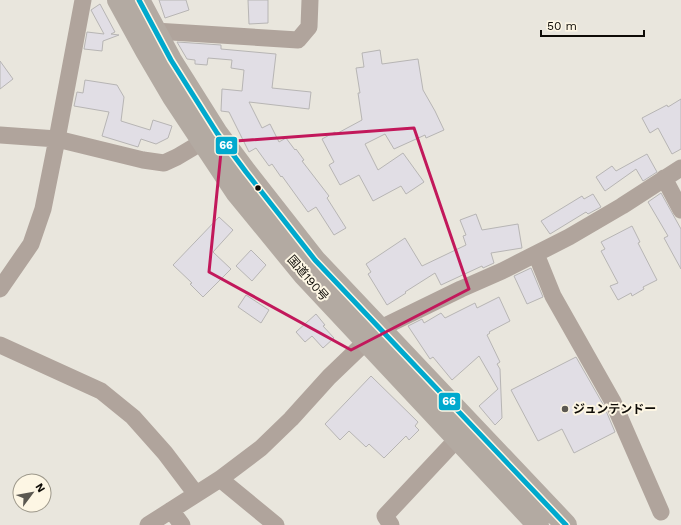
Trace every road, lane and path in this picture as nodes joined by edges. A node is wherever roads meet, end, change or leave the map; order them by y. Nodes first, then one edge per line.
1 (83, 0) edge
2 (118, 0) edge
3 (139, 0) edge
4 (310, 0) edge
5 (155, 31) junction
6 (0, 135) edge
7 (210, 137) junction
8 (57, 139) junction
9 (681, 168) edge
10 (664, 178) junction
11 (681, 210) edge
12 (536, 254) junction
13 (0, 289) edge
14 (373, 335) junction
15 (0, 345) edge
16 (458, 438) junction
17 (220, 479) junction
18 (196, 494) junction
19 (171, 510) junction
20 (660, 512) dead end
21 (148, 525) edge
22 (182, 525) edge
23 (276, 525) edge
24 (391, 525) edge
25 (538, 525) edge
26 (566, 525) edge

1 - 8 street
2 - 7 highway, 国道190号
3 - 5 highway, 国道190号
4 - 5 street
5 - 7 highway, 国道190号
6 - 8 street
7 - 8 street
7 - 14 highway, 国道190号
8 - 13 street
9 - 10 street
10 - 11 street
10 - 12 street
12 - 14 street
12 - 20 street
14 - 16 highway, 国道190号
14 - 17 street
14 - 26 highway, 国道190号
15 - 18 street
16 - 24 street
16 - 25 highway, 国道190号
17 - 18 street
17 - 23 street
18 - 19 street
19 - 21 street
19 - 22 street

